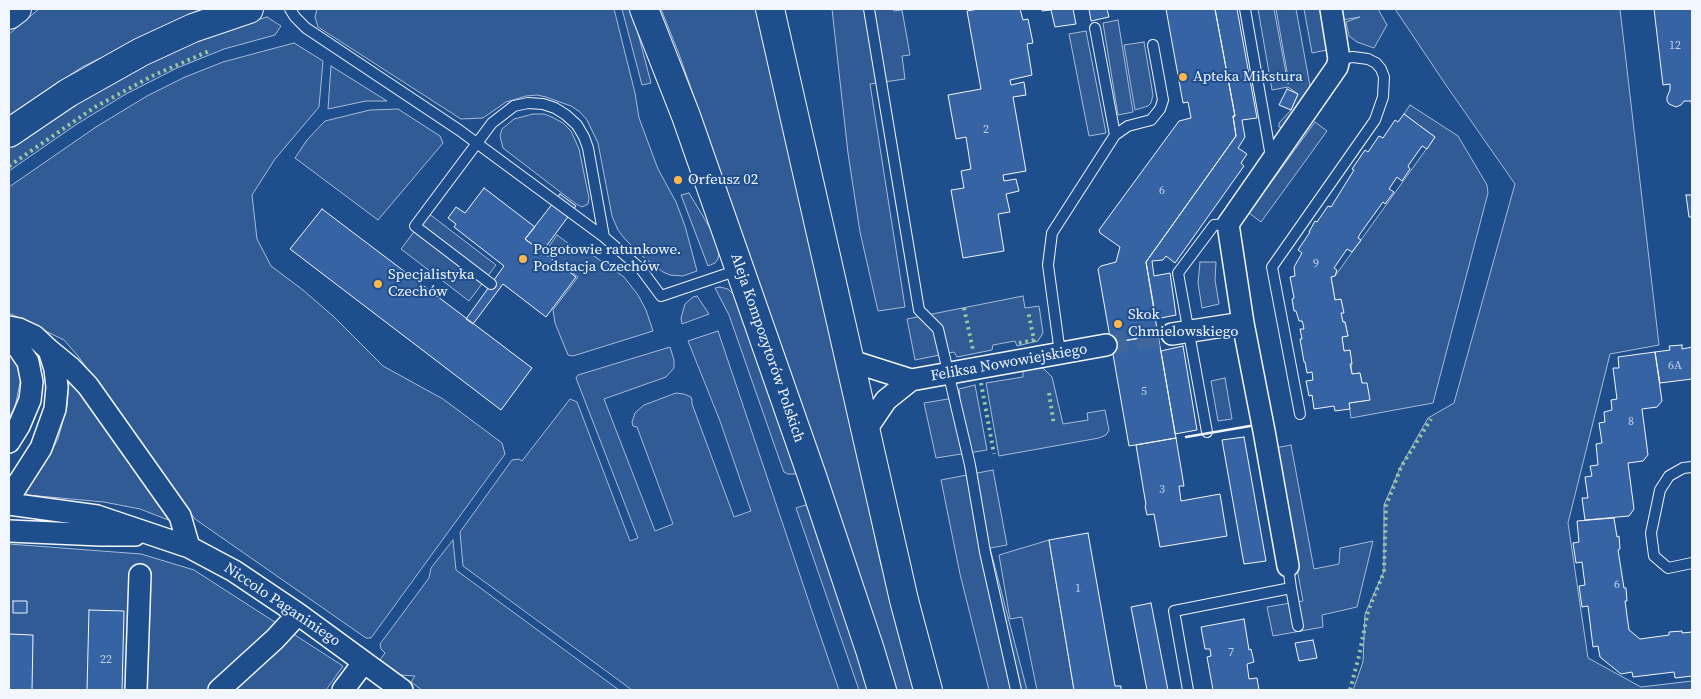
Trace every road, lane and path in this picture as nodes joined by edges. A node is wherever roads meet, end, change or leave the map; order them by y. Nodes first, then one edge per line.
1 (17, 9) edge
2 (249, 9) edge
3 (290, 9) edge
4 (644, 9) edge
5 (770, 9) edge
6 (869, 9) edge
7 (1246, 9) edge
8 (1331, 9) edge
9 (9, 16) edge
10 (1095, 28) dead end
11 (1153, 46) dead end
12 (1340, 59) junction
13 (9, 132) edge
14 (1115, 135) junction
15 (476, 143) junction
16 (1272, 161) junction
17 (1228, 224) junction
18 (604, 237) junction
19 (739, 270) junction
20 (491, 284) dead end
21 (1243, 323) junction
22 (9, 327) edge
23 (1180, 333) junction
24 (9, 334) edge
25 (1106, 345) tunnel mouth
26 (49, 350) junction
27 (1060, 353) junction
28 (848, 360) junction
29 (948, 373) junction
30 (911, 380) junction
31 (1300, 414) dead end
32 (865, 431) junction
33 (1207, 432) dead end
34 (9, 442) edge
35 (1692, 467) edge
36 (9, 498) edge
37 (9, 504) edge
38 (9, 531) edge
39 (153, 534) junction
40 (189, 547) junction
41 (1692, 563) edge
42 (1288, 566) joint
43 (140, 575) dead end
44 (1291, 588) junction
45 (298, 614) junction
46 (1298, 626) dead end
47 (364, 662) junction
48 (347, 689) edge
49 (136, 690) edge
50 (219, 690) edge
51 (402, 690) edge
52 (882, 690) edge
53 (928, 690) edge
54 (1016, 690) edge
55 (1188, 690) edge

1 - 9 street
2 - 13 street
3 - 15 lane
4 - 19 street, Aleja Kompozytorów Polskich
5 - 28 street
6 - 29 lane
7 - 16 lane
8 - 12 street
10 - 14 lane
11 - 14 lane
12 - 16 street
12 - 31 lane
14 - 27 lane
15 - 18 lane
15 - 18 lane
15 - 20 lane
16 - 17 street
17 - 21 street
17 - 23 lane
18 - 19 lane
19 - 52 street, Aleja Kompozytorów Polskich
21 - 23 street
21 - 42 street
22 - 26 street
23 - 33 lane
24 - 34 street
25 - 27 street, Feliksa Nowowiejskiego
26 - 36 street
26 - 40 street
27 - 29 street, Feliksa Nowowiejskiego
28 - 30 street, Feliksa Nowowiejskiego
28 - 32 street
29 - 30 street, Feliksa Nowowiejskiego
29 - 54 lane
30 - 32 street, Feliksa Nowowiejskiego
32 - 53 street
35 - 41 lane
37 - 39 street, Niccolo Paganiniego
38 - 39 street, Niccolo Paganiniego
39 - 40 street, Niccolo Paganiniego
40 - 45 street, Niccolo Paganiniego
42 - 44 lane
43 - 49 street
44 - 46 lane
44 - 55 lane
45 - 47 street, Niccolo Paganiniego
45 - 50 street
47 - 48 street
47 - 51 street, Niccolo Paganiniego

